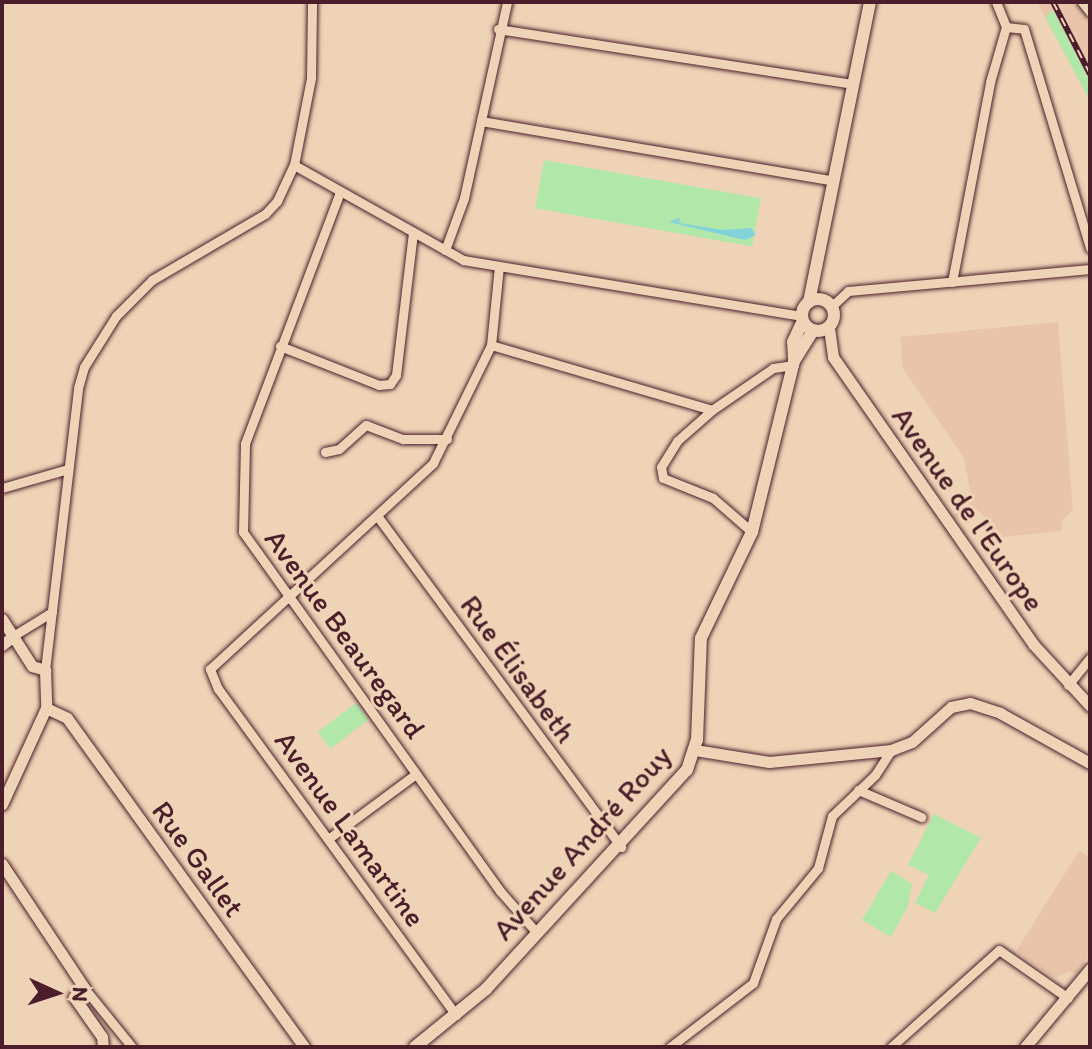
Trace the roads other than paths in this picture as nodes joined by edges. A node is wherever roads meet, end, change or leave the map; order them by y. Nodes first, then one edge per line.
1 (312, 2) edge
2 (507, 2) edge
3 (870, 2) edge
4 (996, 2) edge
5 (1082, 2) edge
6 (1090, 12) edge
7 (1006, 27) junction
8 (498, 29) junction
9 (854, 84) junction
10 (481, 121) junction
11 (294, 165) junction
12 (834, 181) junction
13 (340, 192) junction
14 (413, 232) junction
15 (1090, 248) edge
16 (445, 250) junction
17 (499, 266) junction
18 (1090, 269) edge
19 (815, 271) junction
20 (952, 282) junction
21 (809, 302) junction
22 (829, 303) junction
23 (806, 322) junction
24 (829, 328) junction
25 (491, 345) junction
26 (280, 346) junction
27 (794, 363) junction
28 (712, 410) junction
29 (447, 439) junction
30 (325, 452) dead end
31 (68, 469) junction
32 (2, 488) edge
33 (378, 517) junction
34 (752, 532) junction
35 (288, 597) junction
36 (51, 616) junction
37 (2, 619) edge
38 (13, 636) junction
39 (2, 645) edge
40 (1090, 658) edge
41 (45, 670) junction
42 (1068, 685) junction
43 (1090, 706) edge
44 (46, 708) junction
45 (695, 750) junction
46 (891, 750) junction
47 (1090, 763) edge
48 (416, 774) junction
49 (858, 790) junction
50 (2, 804) edge
51 (921, 817) dead end
52 (328, 839) junction
53 (621, 847) junction
54 (2, 864) edge
55 (537, 933) junction
56 (1090, 969) edge
57 (85, 989) junction
58 (1068, 998) junction
59 (456, 1015) junction
60 (432, 1042) edge
61 (1028, 1046) edge
62 (103, 1047) edge
63 (132, 1047) edge
64 (304, 1047) edge
65 (415, 1047) edge
66 (670, 1047) edge
67 (891, 1047) edge

1 - 11 street
2 - 8 street
3 - 9 main road
4 - 7 street
5 - 6 street
7 - 15 street
7 - 20 street
8 - 9 street
8 - 10 street
9 - 12 main road
10 - 12 street
10 - 16 street
11 - 13 street
11 - 31 street
12 - 19 main road
13 - 14 street
13 - 26 street, Avenue Beauregard
14 - 16 street
14 - 26 street
16 - 17 street
17 - 23 street
17 - 25 street
18 - 20 street
19 - 21 main road
19 - 22 main road
20 - 22 street
21 - 22 main road
21 - 23 main road, Avenue André Rouy
22 - 24 main road
23 - 24 main road
23 - 27 main road, Avenue André Rouy
24 - 42 street, Avenue de l'Europe
25 - 28 street
25 - 29 street
26 - 35 street, Avenue Beauregard
27 - 28 street
27 - 34 main road, Avenue André Rouy
28 - 34 street
29 - 30 street
29 - 33 street
31 - 32 street
31 - 36 street
33 - 35 street
33 - 53 street, Rue Élisabeth
34 - 45 main road, Avenue André Rouy
35 - 48 street, Avenue Beauregard
35 - 52 street, Avenue Lamartine
36 - 38 street
36 - 41 street
37 - 38 street
38 - 39 street
38 - 41 street
40 - 42 street
41 - 44 street
42 - 43 street, Avenue de l'Europe
44 - 50 street
44 - 64 street, Rue Gallet
45 - 46 street
45 - 53 main road, Avenue André Rouy
46 - 47 street
46 - 49 street
48 - 52 street
48 - 55 street, Avenue Beauregard
49 - 51 street
49 - 66 street
52 - 59 street, Avenue Lamartine
53 - 55 main road, Avenue André Rouy
54 - 57 street
55 - 59 main road, Avenue André Rouy
56 - 58 street
57 - 62 street
57 - 63 street
58 - 61 street
58 - 67 street
59 - 60 main road, Avenue André Rouy
60 - 65 main road, Avenue André Rouy

